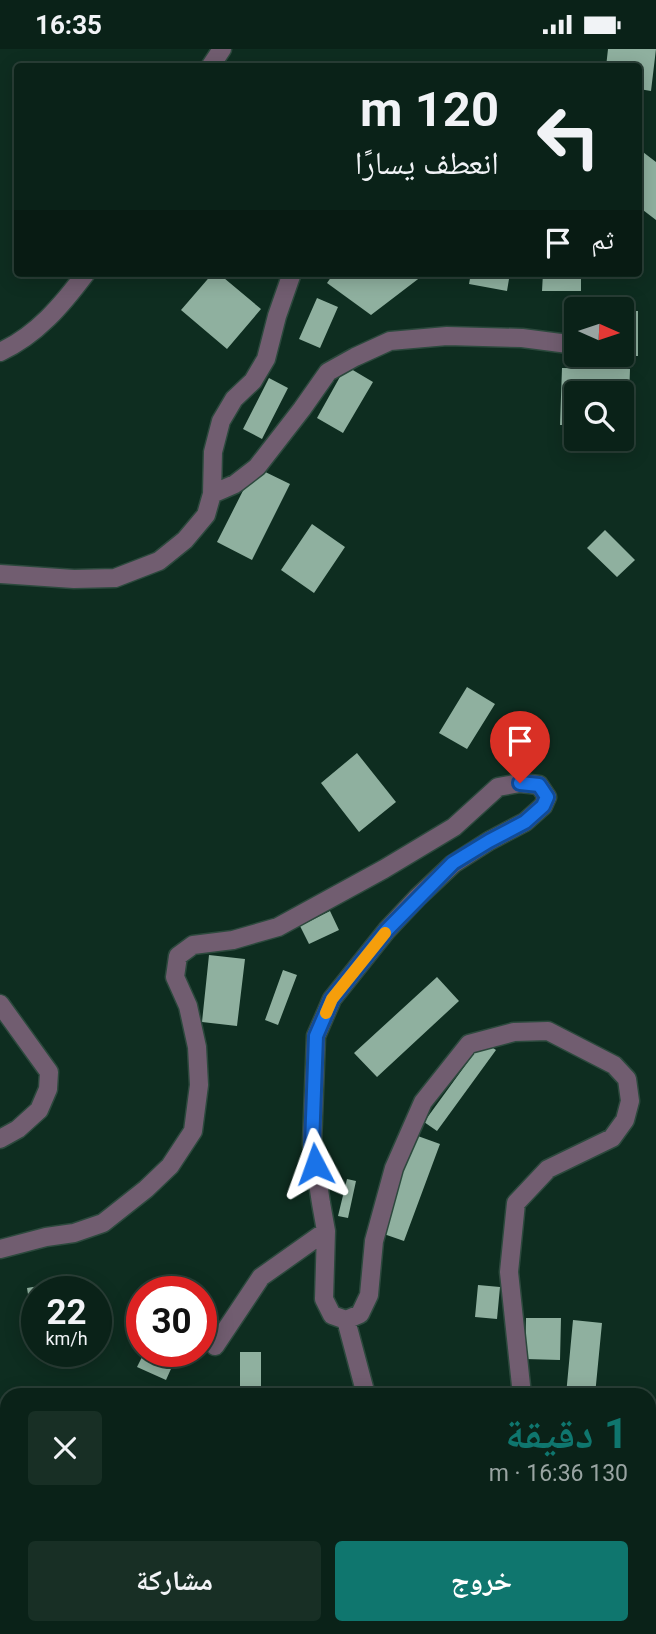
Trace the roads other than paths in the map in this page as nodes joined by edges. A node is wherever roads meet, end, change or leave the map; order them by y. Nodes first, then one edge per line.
1 (83, 277) edge
2 (291, 277) edge
3 (564, 343) edge
4 (0, 352) edge
5 (212, 494) junction
6 (0, 574) edge
7 (0, 1004) edge
8 (0, 1139) edge
9 (327, 1231) junction
10 (0, 1249) edge
11 (346, 1320) junction
12 (217, 1343) edge
13 (364, 1388) edge
14 (522, 1388) edge

1 - 4 street
2 - 5 street
3 - 5 street
5 - 6 street
7 - 8 street
9 - 10 street
9 - 11 street
9 - 12 street
11 - 13 street
11 - 14 street

